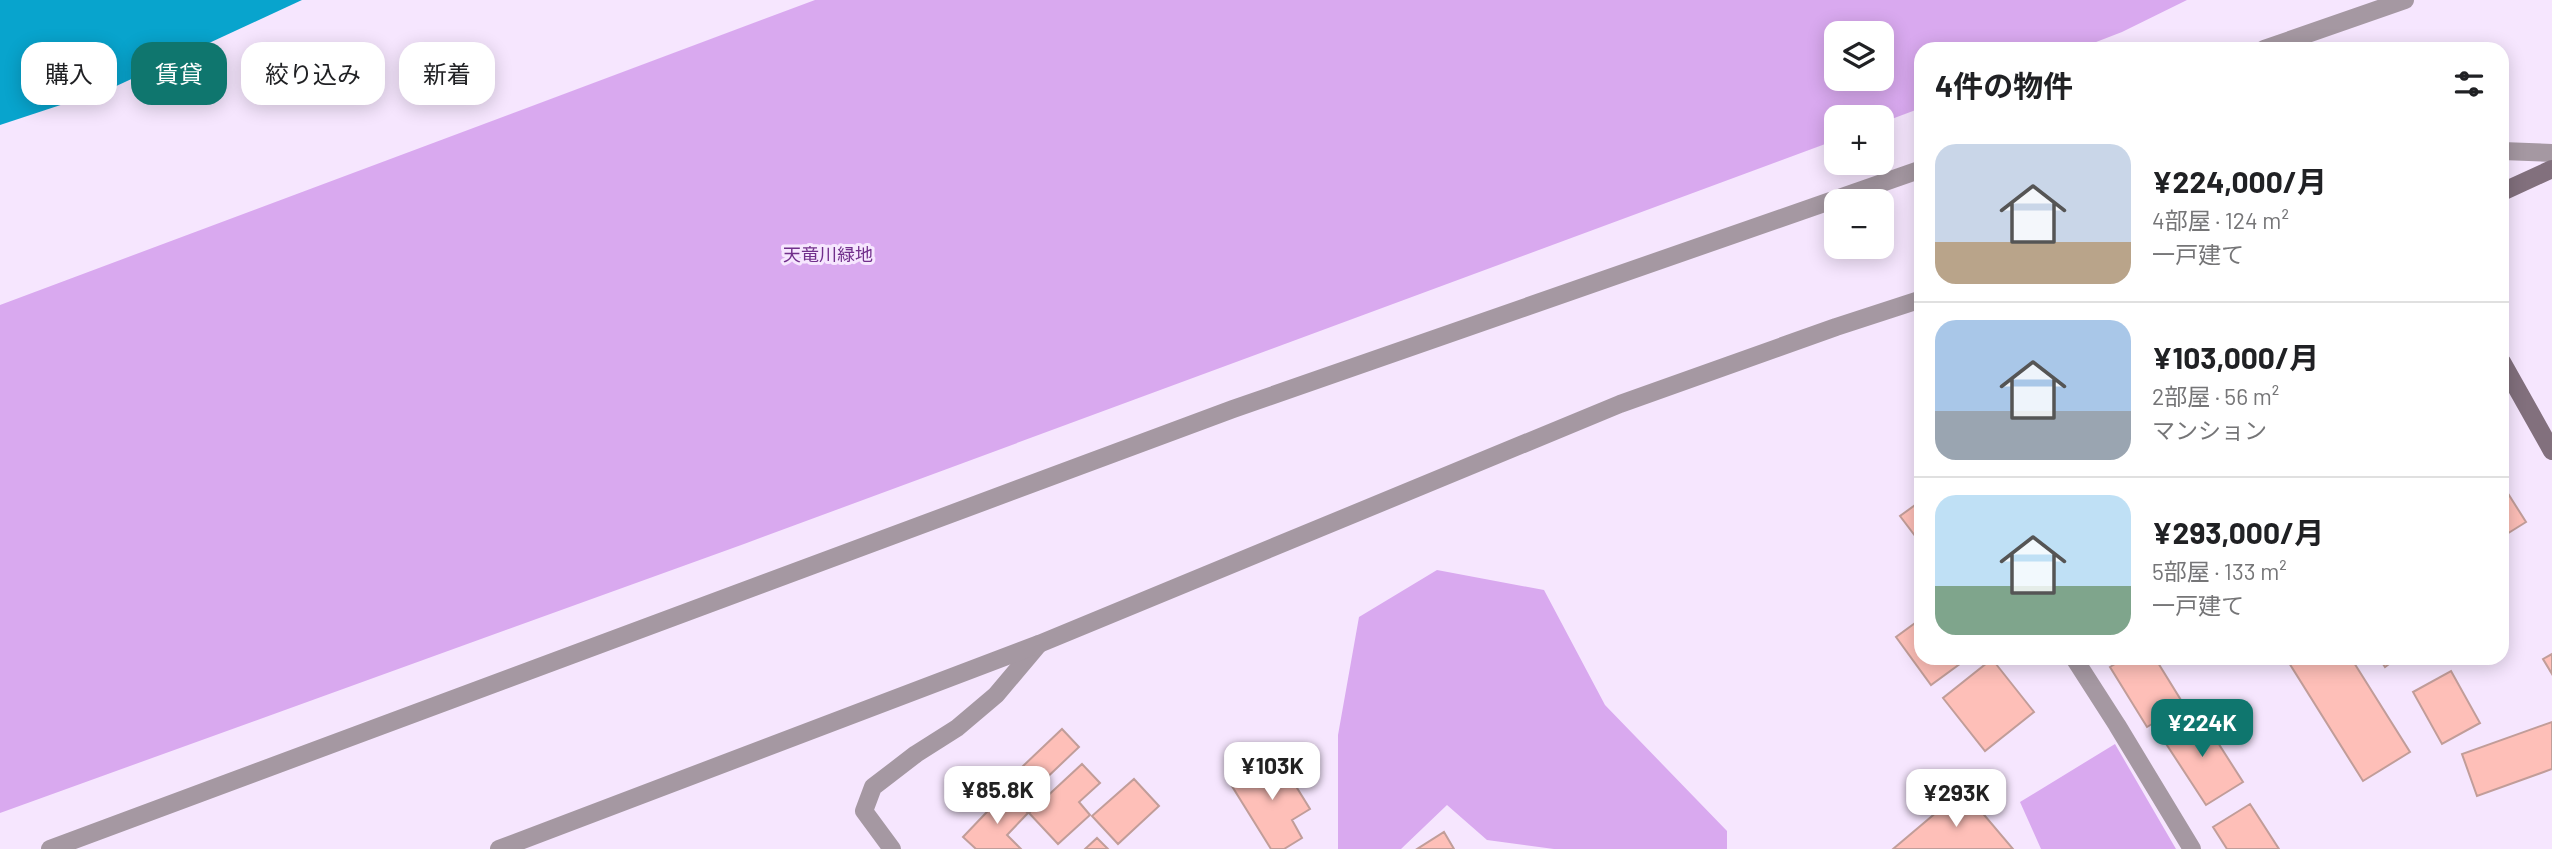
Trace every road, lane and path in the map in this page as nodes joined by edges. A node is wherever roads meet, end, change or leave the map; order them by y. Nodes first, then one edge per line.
1 (2404, 0) edge
2 (2284, 42) edge
3 (2509, 151) edge
4 (2552, 153) edge
5 (2552, 169) edge
6 (1914, 172) edge
7 (2509, 189) edge
8 (1914, 302) edge
9 (2509, 374) edge
10 (2552, 451) edge
11 (1039, 644) junction
12 (2078, 665) edge
13 (50, 849) edge
14 (499, 849) edge
15 (892, 849) edge
16 (2192, 849) edge

1 - 2 street
3 - 4 street
5 - 7 main road
6 - 13 street
8 - 11 street
9 - 10 main road
11 - 14 street
11 - 15 street
12 - 16 street

